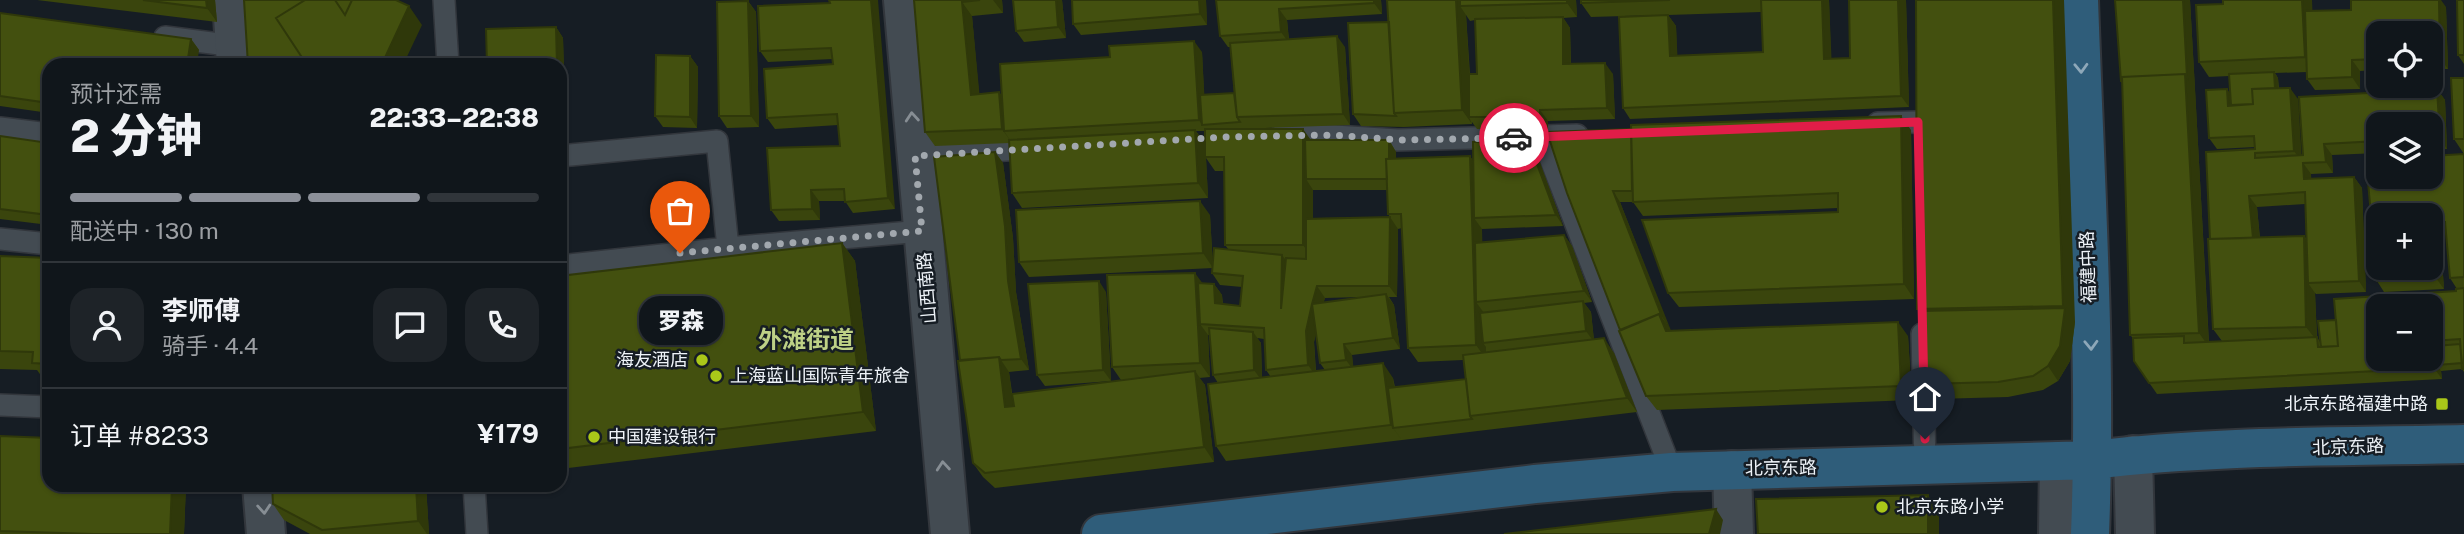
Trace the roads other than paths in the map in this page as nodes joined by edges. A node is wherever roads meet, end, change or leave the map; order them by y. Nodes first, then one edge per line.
1 (232, 0) edge
2 (444, 0) edge
3 (903, 0) edge
4 (2079, 0) edge
5 (152, 35) edge
6 (235, 55) edge
7 (448, 58) edge
8 (1862, 124) edge
9 (0, 128) edge
10 (42, 133) edge
11 (1598, 135) edge
12 (1253, 137) edge
13 (1542, 137) junction
14 (1064, 147) edge
15 (1919, 149) edge
16 (567, 155) edge
17 (915, 156) junction
18 (922, 231) junction
19 (0, 239) edge
20 (42, 243) edge
21 (729, 248) junction
22 (567, 265) edge
23 (1922, 314) edge
24 (0, 405) edge
25 (42, 407) edge
26 (2464, 443) edge
27 (2076, 461) junction
28 (1925, 465) junction
29 (2134, 466) junction
30 (2464, 468) edge
31 (1732, 470) junction
32 (1672, 472) junction
33 (263, 492) edge
34 (474, 492) edge
35 (266, 534) edge
36 (477, 534) edge
37 (950, 534) edge
38 (1101, 534) edge
39 (1734, 534) edge
40 (2058, 534) edge
41 (2090, 534) edge
42 (2135, 534) edge

1 - 6 street
2 - 7 lane
17 -> 3 street, 山西南路
4 -> 27 main road, 福建中路
5 - 6 lane
8 - 15 lane
9 - 10 lane
11 - 13 lane
12 - 13 lane
13 - 32 lane
14 - 17 lane
16 - 21 lane
17 - 18 street, 山西南路
18 - 21 lane
37 -> 18 street, 山西南路
19 - 20 lane
21 - 22 lane
23 - 28 lane
24 - 25 lane
26 - 29 main road, 北京东路
27 - 28 main road, 北京东路
27 - 29 main road, 北京东路
27 - 40 street, 福建中路
27 - 41 main road, 福建中路
28 - 31 main road, 北京东路
29 - 30 main road
29 - 42 street
31 - 32 main road, 北京东路
31 - 39 street
32 - 38 main road, 北京东路
33 -> 35 street
34 - 36 lane

